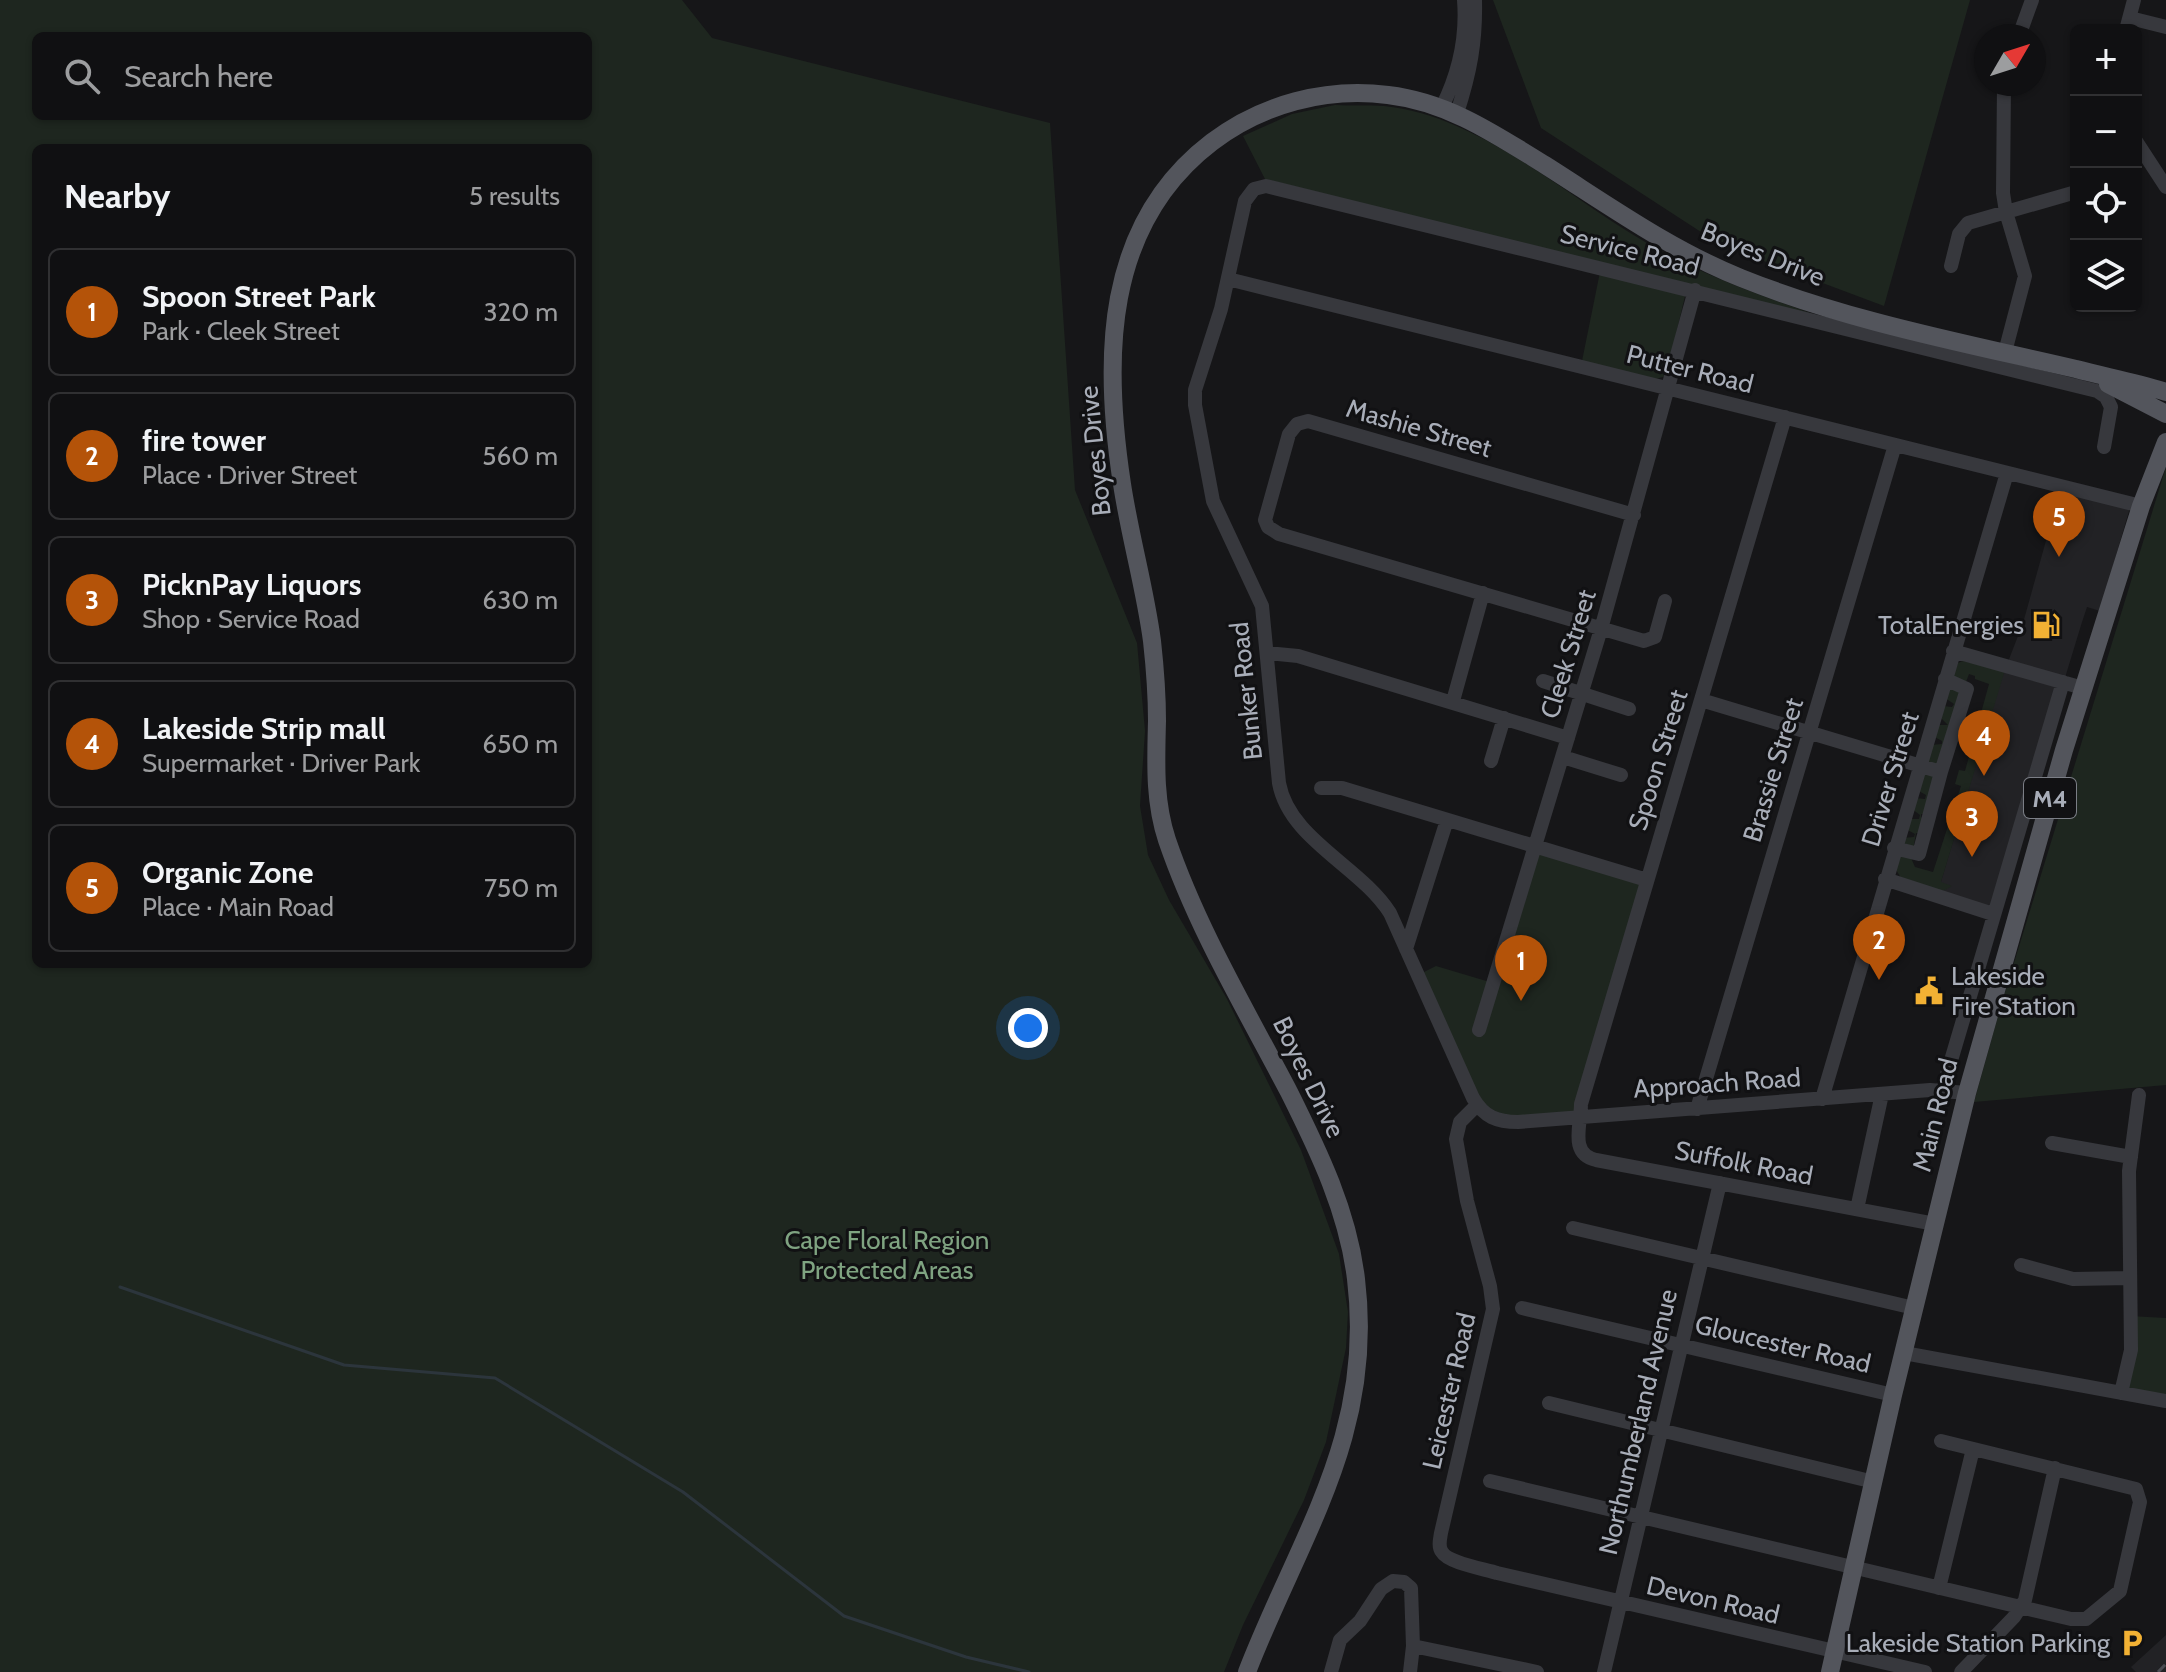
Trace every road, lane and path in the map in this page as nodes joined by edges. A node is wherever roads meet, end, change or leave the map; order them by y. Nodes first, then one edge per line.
1 (1464, 0) edge
2 (1475, 0) edge
3 (2032, 0) edge
4 (2134, 0) edge
5 (2023, 24) edge
6 (2128, 24) edge
7 (2142, 25) edge
8 (2166, 27) edge
9 (2004, 96) edge
10 (1450, 110) junction
11 (2142, 154) edge
12 (1260, 186) joint
13 (2166, 187) edge
14 (2070, 194) edge
15 (2006, 212) junction
16 (1951, 266) dead end
17 (1228, 279) junction
18 (1695, 290) junction
19 (2005, 352) junction
20 (2087, 378) junction
21 (1670, 388) junction
22 (2166, 392) edge
23 (2166, 414) edge
24 (1785, 417) junction
25 (2166, 442) edge
26 (1895, 445) junction
27 (2104, 447) dead end
28 (2007, 473) junction
29 (2141, 506) junction
30 (1634, 515) junction
31 (1483, 593) junction
32 (1665, 601) dead end
33 (1601, 629) junction
34 (1953, 651) junction
35 (1268, 653) junction
36 (1543, 681) dead end
37 (1952, 682) junction
38 (2063, 682) junction
39 (2083, 688) junction
40 (1582, 693) junction
41 (1701, 700) junction
42 (1453, 701) junction
43 (1629, 709) dead end
44 (1504, 718) junction
45 (1809, 733) junction
46 (1568, 738) junction
47 (1563, 757) junction
48 (1491, 761) dead end
49 (1932, 769) junction
50 (1621, 775) dead end
51 (1321, 788) dead end
52 (1447, 820) junction
53 (1535, 847) junction
54 (1894, 848) junction
55 (1885, 879) junction
56 (1647, 880) junction
57 (1993, 914) junction
58 (1406, 949) junction
59 (1967, 1007) junction
60 (1989, 1013) junction
61 (1479, 1030) dead end
62 (1942, 1091) junction
63 (1967, 1093) junction
64 (1882, 1094) junction
65 (2139, 1095) dead end
66 (1822, 1099) junction
67 (1477, 1105) junction
68 (1697, 1109) junction
69 (1581, 1117) junction
70 (2052, 1143) dead end
71 (2131, 1157) junction
72 (1720, 1183) junction
73 (1857, 1209) junction
74 (1935, 1224) junction
75 (1573, 1228) dead end
76 (1702, 1258) junction
77 (2021, 1265) dead end
78 (2130, 1278) junction
79 (1522, 1308) dead end
80 (1914, 1308) junction
81 (1681, 1344) junction
82 (1904, 1353) junction
83 (2121, 1393) junction
84 (1893, 1395) junction
85 (2166, 1401) edge
86 (1549, 1403) dead end
87 (1661, 1430) junction
88 (1941, 1441) dead end
89 (1973, 1449) junction
90 (2055, 1468) junction
91 (1490, 1481) dead end
92 (1874, 1482) junction
93 (1640, 1516) junction
94 (1443, 1554) joint
95 (1854, 1567) junction
96 (1939, 1588) junction
97 (1620, 1603) junction
98 (2021, 1608) junction
99 (1413, 1646) junction
100 (1834, 1652) junction
101 (1486, 1666) edge
102 (1247, 1672) edge
103 (1331, 1672) edge
104 (1410, 1672) edge
105 (1537, 1672) edge
106 (1604, 1672) edge
107 (1830, 1672) edge
108 (1925, 1672) edge
109 (1961, 1672) edge

1 - 10 street
2 - 10 street
3 - 5 street
4 - 6 street
7 - 8 street
9 - 15 street
10 - 19 main road, Boyes Drive
10 - 102 main road, Boyes Drive
11 - 13 street
12 - 17 street, Bunker Road
12 - 18 street, Service Road
14 - 15 street
15 - 16 street
15 - 19 street
17 - 21 street, Putter Road
17 - 35 street, Bunker Road
18 - 20 street, Service Road
18 - 21 street, Cleek Street
19 - 20 main road, Boyes Drive
20 - 22 main road, Boyes Drive
20 - 23 main road, Boyes Drive
20 - 27 street, Service Road
21 - 24 street, Putter Road
21 - 30 street, Cleek Street
24 - 26 street, Putter Road
24 - 41 street, Spoon Street
25 - 29 main road, Main Road / M4
26 - 28 street, Putter Road
26 - 45 street, Brassie Street
28 - 29 street, Putter Road
28 - 34 street, Driver Street
29 - 39 main road, Main Road / M4
30 - 31 street, Mashie Street
30 - 33 street, Cleek Street
31 - 33 street
31 - 42 street
32 - 33 street
33 - 40 street, Cleek Street
34 - 37 street, Driver Street
34 - 38 street
35 - 42 street
35 - 58 street, Bunker Road
36 - 40 street
37 - 49 street, Driver Street
37 - 49 street
38 - 39 street
38 - 57 street
39 - 60 main road, Main Road / M4
40 - 43 street
40 - 46 street, Cleek Street
41 - 45 street
41 - 56 street, Spoon Street
42 - 44 street
44 - 46 street
44 - 48 street
45 - 49 street
45 - 68 street, Brassie Street
46 - 47 street, Cleek Street
47 - 50 street
47 - 53 street, Cleek Street
49 - 54 street, Driver Street
49 - 54 street
51 - 52 street
52 - 53 street
52 - 58 street
53 - 56 street
53 - 61 street, Cleek Street
54 - 55 street, Driver Street
55 - 57 street
55 - 66 street, Driver Street
56 - 69 street, Spoon Street
57 - 59 street
58 - 67 street, Bunker Road
59 - 60 street
59 - 62 street
60 - 63 main road, Main Road / M4
62 - 63 street, Approach Road
62 - 64 street, Approach Road
63 - 74 main road, Main Road / M4
64 - 66 street, Approach Road
64 - 73 street
65 - 71 street
66 - 68 street, Approach Road
67 - 69 street, Approach Road
67 - 94 street, Leicester Road
68 - 69 street, Approach Road
69 - 72 street, Suffolk Road
70 - 71 street
71 - 78 street
72 - 73 street, Suffolk Road
72 - 76 street, Northumberland Avenue
73 - 74 street, Suffolk Road
74 - 80 main road, Main Road / M4
75 - 76 street
76 - 80 street
76 - 81 street, Northumberland Avenue
77 - 78 street
78 - 83 street
79 - 81 street, Gloucester Road
80 - 82 main road, Main Road / M4
81 - 84 street, Gloucester Road
81 - 87 street, Northumberland Avenue
82 - 83 street
82 - 84 main road, Main Road / M4
83 - 85 street
84 - 92 main road, Main Road / M4
86 - 87 street
87 - 92 street
87 - 93 street, Northumberland Avenue
88 - 89 street
89 - 90 street
89 - 96 street
90 - 98 street
90 - 98 street
91 - 93 street
92 - 95 main road, Main Road / M4
93 - 95 street
93 - 97 street, Northumberland Avenue
94 - 97 street, Devon Road
95 - 96 street
95 - 100 main road, Main Road / M4
96 - 98 street
97 - 100 street, Devon Road
97 - 106 street, Northumberland Avenue
98 - 109 street
99 - 101 street
99 - 103 street
99 - 104 street
100 - 107 main road, Main Road / M4
100 - 108 street, Devon Road
101 - 105 street

